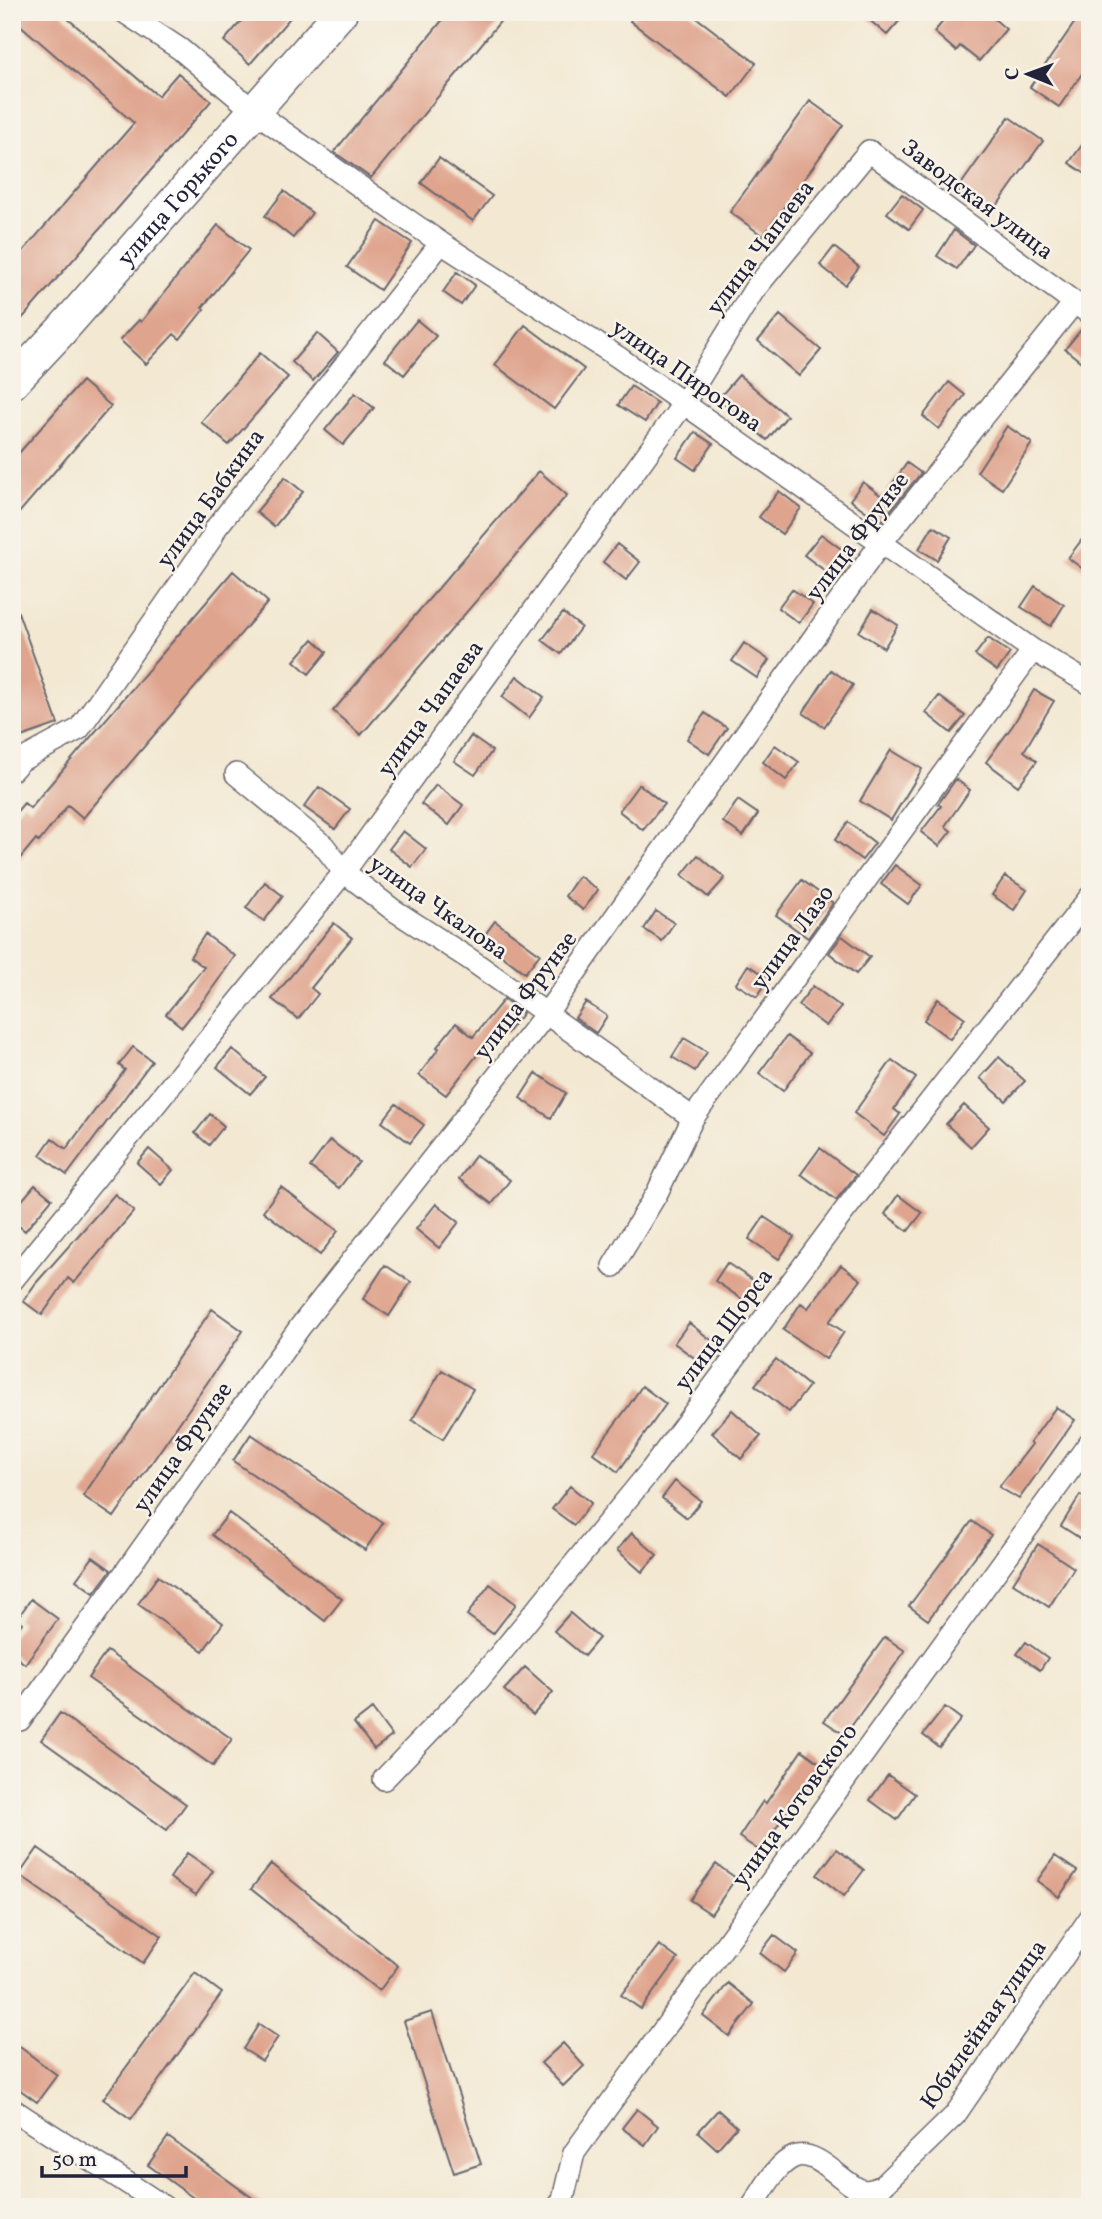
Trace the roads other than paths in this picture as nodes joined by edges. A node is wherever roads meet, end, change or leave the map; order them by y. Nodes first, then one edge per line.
1 (124, 12) edge
2 (341, 12) edge
3 (254, 111) junction
4 (869, 151) joint
5 (441, 243) junction
6 (1082, 309) edge
7 (12, 383) edge
8 (684, 403) junction
9 (881, 543) junction
10 (1033, 650) junction
11 (1090, 684) edge
12 (12, 770) edge
13 (236, 774) dead end
14 (344, 872) junction
15 (1090, 897) edge
16 (546, 1014) junction
17 (693, 1118) junction
18 (613, 1266) dead end
19 (12, 1281) edge
20 (1090, 1442) edge
21 (20, 1720) dead end
22 (384, 1779) dead end
23 (1090, 1918) edge
24 (12, 2109) edge
25 (565, 2204) edge
26 (164, 2207) edge
27 (752, 2207) edge

1 - 3 street, улица Пирогова
2 - 3 street, улица Горького
3 - 5 street, улица Пирогова
3 - 7 street, улица Горького
4 - 6 street, Заводская улица
4 - 8 street, улица Чапаева
5 - 8 street, улица Пирогова
5 - 12 street, улица Бабкина
6 - 9 street, улица Фрунзе
8 - 9 street, улица Пирогова
8 - 14 street, улица Чапаева
9 - 10 street, улица Пирогова
9 - 16 street, улица Фрунзе
10 - 11 street, улица Пирогова
10 - 17 street, улица Лазо
13 - 14 street, улица Чкалова
14 - 16 street, улица Чкалова
14 - 19 street, улица Чапаева
15 - 22 street, улица Щорса
16 - 17 street, улица Чкалова
16 - 21 street, улица Фрунзе
17 - 18 street, улица Лазо
20 - 25 street, улица Котовского
23 - 27 street, Юбилейная улица
24 - 26 street

